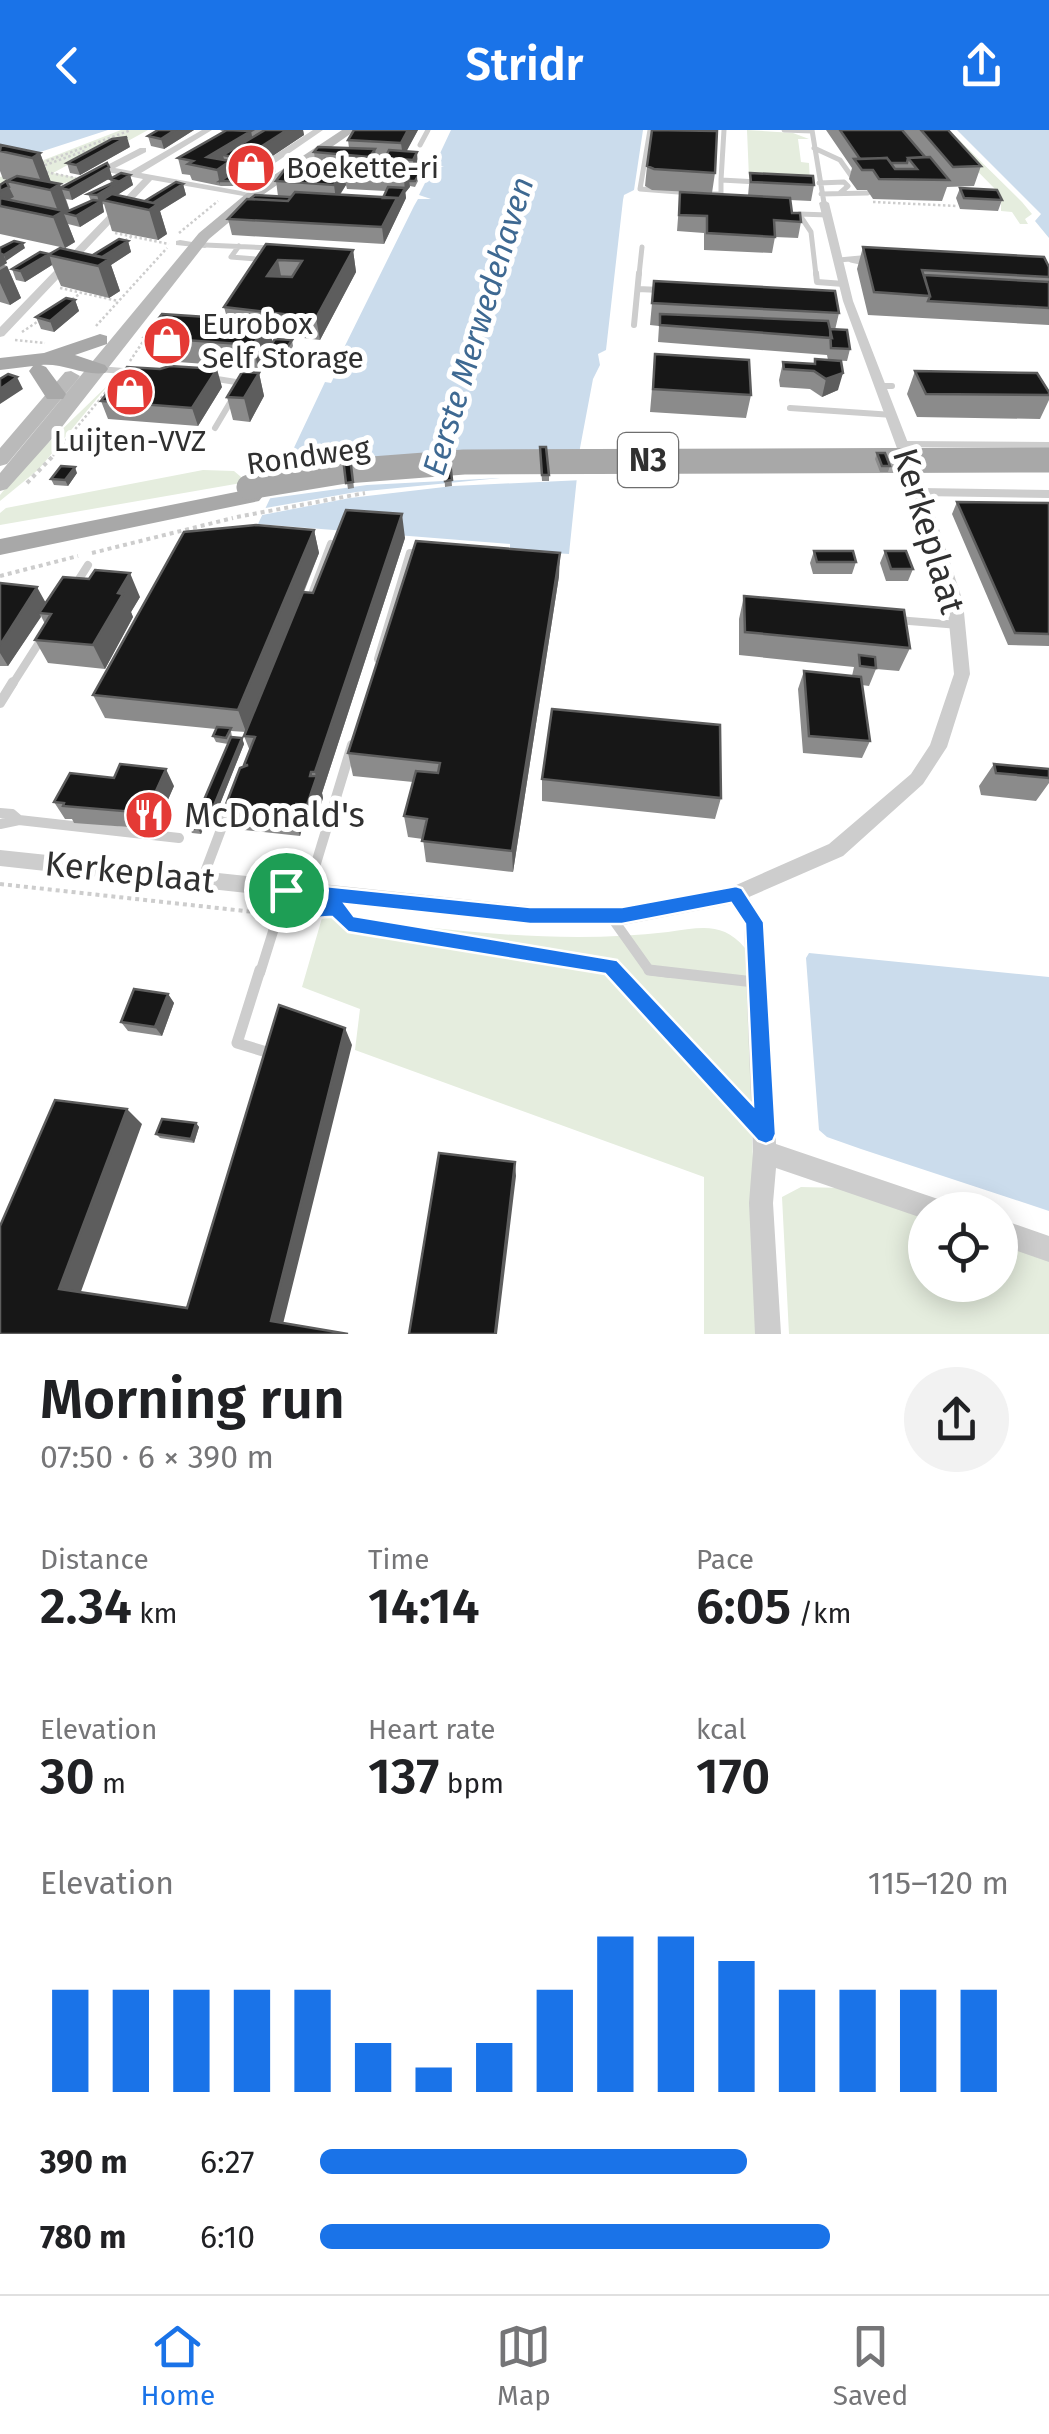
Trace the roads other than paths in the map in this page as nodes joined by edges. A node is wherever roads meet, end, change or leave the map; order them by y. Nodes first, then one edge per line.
1 (208, 130) edge
2 (350, 130) edge
3 (428, 130) edge
4 (650, 130) edge
5 (724, 130) edge
6 (784, 130) edge
7 (322, 131) edge
8 (812, 131) edge
9 (420, 145) dead end
10 (814, 148) junction
11 (142, 150) dead end
12 (109, 170) junction
13 (261, 173) junction
14 (133, 174) junction
15 (230, 174) edge
16 (852, 177) edge
17 (149, 178) junction
18 (721, 180) junction
19 (760, 182) edge
20 (819, 183) junction
21 (70, 186) edge
22 (868, 193) dead end
23 (243, 195) junction
24 (270, 198) edge
25 (828, 202) junction
26 (74, 232) dead end
27 (93, 236) junction
28 (812, 241) junction
29 (188, 244) junction
30 (238, 246) junction
31 (276, 248) edge
32 (642, 248) dead end
33 (842, 254) junction
34 (268, 260) edge
35 (875, 260) edge
36 (19, 289) dead end
37 (638, 289) junction
38 (676, 291) edge
39 (38, 294) junction
40 (840, 295) junction
41 (634, 325) dead end
42 (5, 337) edge
43 (100, 340) junction
44 (49, 357) junction
45 (0, 364) edge
46 (84, 368) junction
47 (139, 372) edge
48 (0, 374) edge
49 (208, 378) edge
50 (55, 394) junction
51 (790, 408) dead end
52 (215, 428) dead end
53 (900, 428) junction
54 (1049, 444) edge
55 (3, 452) edge
56 (1049, 460) edge
57 (1049, 470) edge
58 (0, 485) edge
59 (920, 492) junction
60 (1049, 494) edge
61 (246, 500) junction
62 (3, 540) edge
63 (331, 544) edge
64 (428, 554) edge
65 (88, 565) dead end
66 (68, 596) edge
67 (304, 615) edge
68 (879, 618) edge
69 (959, 625) junction
70 (49, 626) edge
71 (376, 666) edge
72 (0, 703) edge
73 (353, 742) edge
74 (236, 792) edge
75 (0, 813) edge
76 (19, 820) junction
77 (0, 824) edge
78 (180, 838) dead end
79 (2, 863) edge
80 (202, 880) junction
81 (286, 890) junction
82 (307, 892) junction
83 (736, 894) junction
84 (610, 916) junction
85 (758, 983) junction
86 (273, 1054) edge
87 (765, 1143) junction
88 (908, 1199) edge
89 (1018, 1238) edge
90 (1049, 1249) edge
91 (768, 1334) edge

1 - 14 street
2 - 23 main road
3 - 9 lane
4 - 18 lane
5 - 18 lane
6 - 8 lane
7 - 13 main road
8 - 10 lane, Kerkeplaat
10 - 16 lane
10 - 20 lane, Kerkeplaat
11 - 12 street
12 - 14 street
12 - 21 street
13 - 15 lane
13 - 23 main road
14 - 17 street
17 - 23 street
17 - 27 street
18 - 19 lane
20 - 25 lane, Kerkeplaat
20 - 25 lane
22 - 25 lane
23 - 24 lane
23 - 29 main road
25 - 28 lane
25 - 33 street, Kerkeplaat
26 - 27 street
27 - 39 street
28 - 33 lane
28 - 40 lane
29 - 30 lane
29 - 43 main road
29 - 46 main road
30 - 31 lane
30 - 34 lane
32 - 37 lane
33 - 35 lane
33 - 40 street, Kerkeplaat
36 - 39 street
37 - 38 lane
37 - 41 lane
39 - 42 street
40 - 53 street, Kerkeplaat
43 - 44 main road
43 - 46 main road
44 - 45 main road
44 - 46 main road
44 - 48 main road
44 - 50 main road
46 - 47 lane
46 - 50 main road
46 - 58 main road
49 - 52 lane
50 - 55 main road
51 - 53 lane
53 - 54 lane
53 - 59 street, Kerkeplaat
56 - 61 main road, Rondweg / N3, bridge
57 - 61 main road, Rondweg / N3
59 - 60 lane
59 - 69 street, Kerkeplaat
61 - 62 main road, Rondweg / N3
63 - 67 lane
64 - 71 lane
65 - 66 lane
68 - 69 lane
69 - 83 street, Kerkeplaat
70 - 72 lane
73 - 82 lane
74 - 80 lane
75 - 76 lane
76 - 77 lane
76 - 78 lane
79 - 80 street, Kerkeplaat
80 - 81 street, Kerkeplaat
81 - 82 street, Kerkeplaat
81 - 86 lane
82 - 84 street, Kerkeplaat
83 - 84 street, Kerkeplaat
83 - 85 street
84 - 85 lane
85 - 87 street
87 - 88 street
87 - 91 street
89 - 90 street

